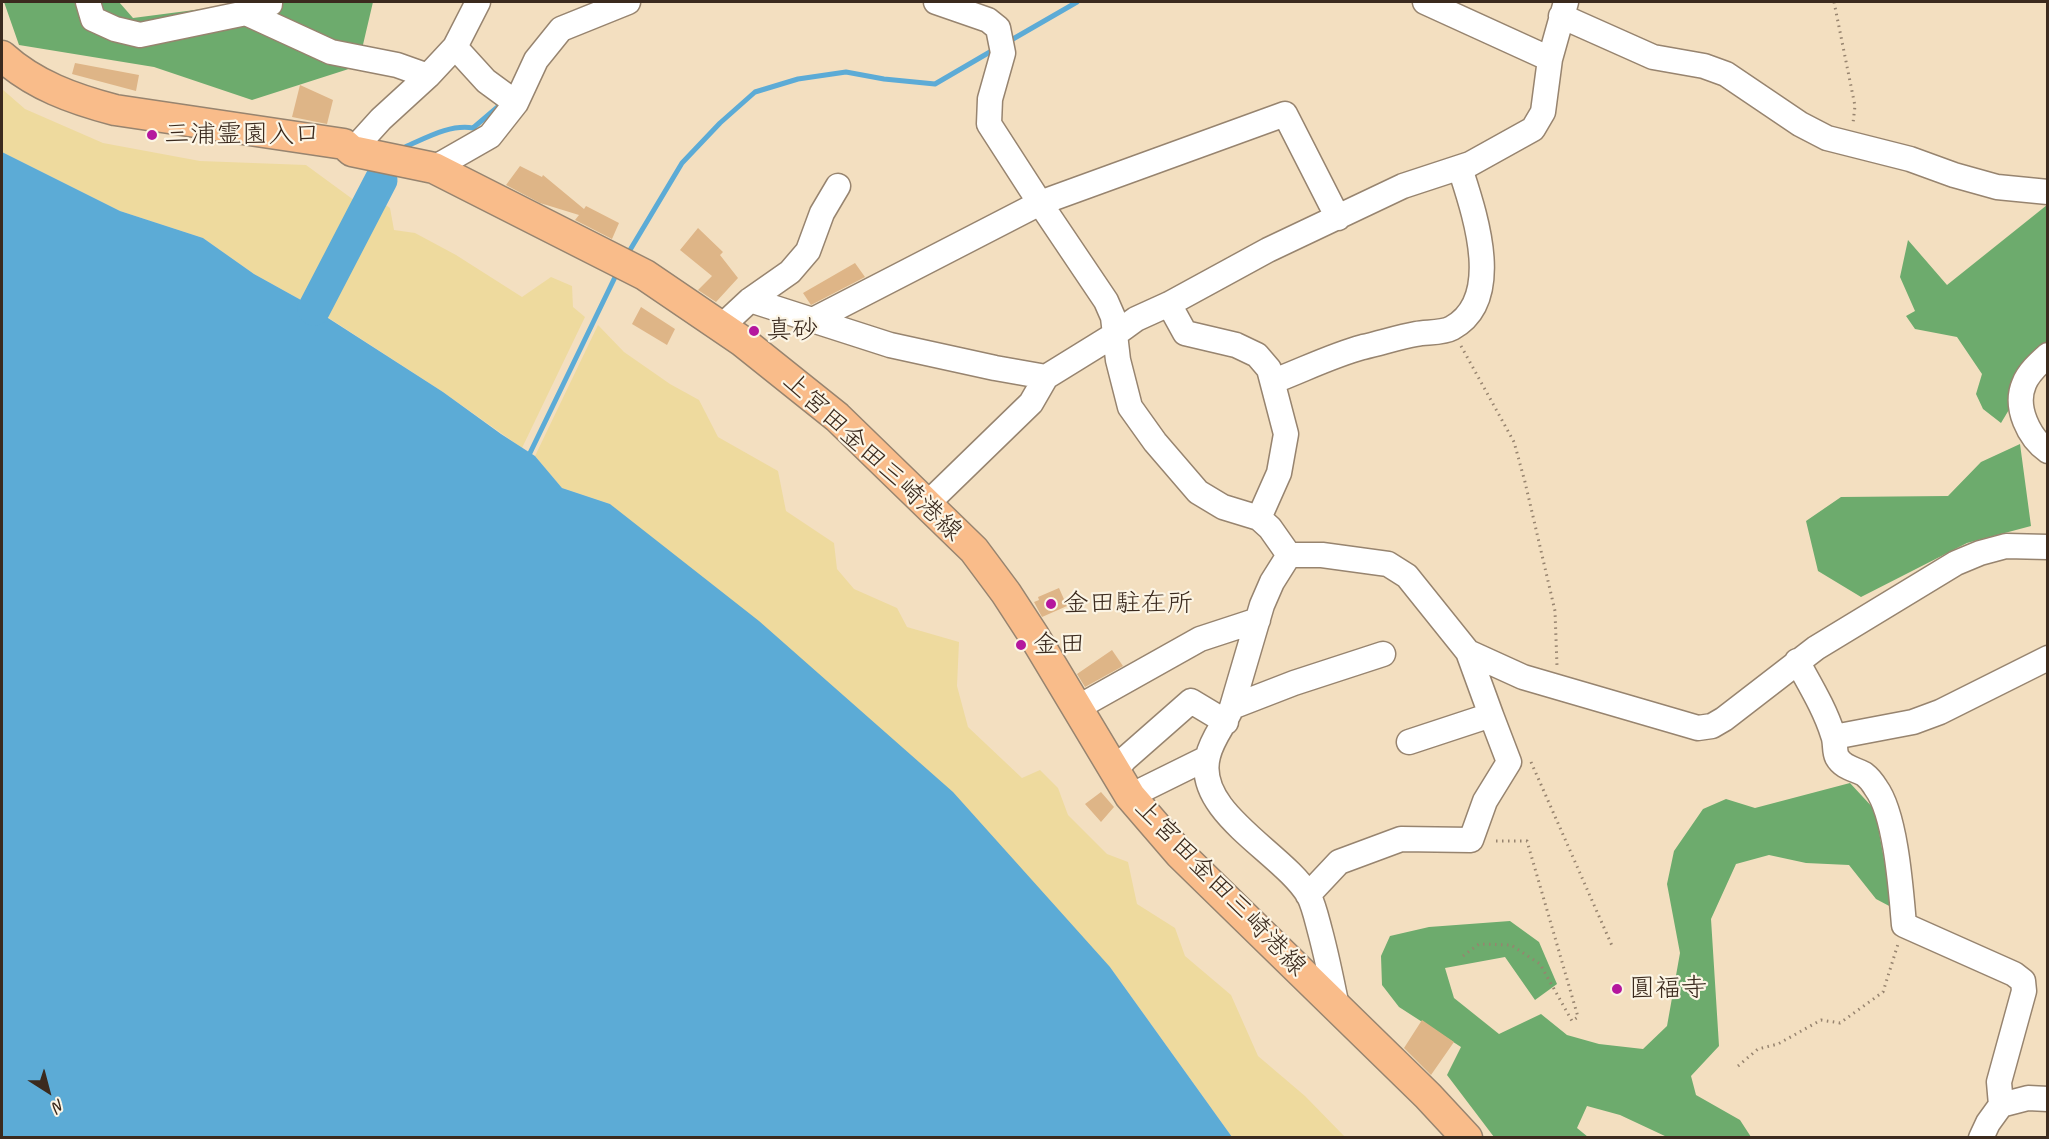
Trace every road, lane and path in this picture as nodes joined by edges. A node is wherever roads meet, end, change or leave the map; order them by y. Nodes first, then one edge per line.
1 (88, 2) edge
2 (270, 2) edge
3 (478, 2) edge
4 (628, 2) edge
5 (1425, 2) edge
6 (1834, 2) edge
7 (949, 4) edge
8 (1563, 9) edge
9 (246, 13) junction
10 (455, 47) junction
11 (2, 56) edge
12 (1550, 59) junction
13 (428, 76) junction
14 (516, 103) junction
15 (1850, 143) junction
16 (352, 151) junction
17 (434, 168) junction
18 (1460, 168) junction
19 (838, 186) dead end
20 (2048, 192) edge
21 (1040, 203) junction
22 (1338, 218) junction
23 (750, 300) junction
24 (1169, 304) junction
25 (813, 320) junction
26 (721, 327) junction
27 (1451, 329) junction
28 (1114, 335) junction
29 (2048, 355) edge
30 (1046, 377) junction
31 (1274, 381) junction
32 (2048, 451) edge
33 (927, 504) junction
34 (1259, 518) junction
35 (2048, 547) edge
36 (1289, 555) junction
37 (1258, 620) junction
38 (1468, 652) junction
39 (1383, 654) dead end
40 (2048, 658) edge
41 (1797, 662) junction
42 (1557, 687) junction
43 (1077, 708) junction
44 (1229, 714) junction
45 (1491, 716) junction
46 (1834, 737) junction
47 (1409, 742) dead end
48 (1207, 758) junction
49 (1529, 758) dead end
50 (1122, 784) junction
51 (1471, 840) junction
52 (1308, 895) junction
53 (1904, 925) junction
54 (1613, 948) dead end
55 (1463, 956) dead end
56 (1337, 1007) junction
57 (1738, 1066) dead end
58 (2048, 1099) edge
59 (2001, 1105) junction
60 (1467, 1137) edge
61 (1980, 1137) edge

1 - 9 street
2 - 9 street
3 - 10 street
4 - 14 street
5 - 12 street
6 - 15 path
7 - 21 street
8 - 12 street
8 - 15 street
9 - 13 street
10 - 13 street
10 - 14 street
11 - 16 main road, 上宮田金田三崎港線
12 - 18 street
13 - 16 street
14 - 17 street
15 - 20 street
16 - 17 main road, 上宮田金田三崎港線
17 - 26 main road, 上宮田金田三崎港線
18 - 22 street
18 - 27 street
19 - 23 street
21 - 22 street
21 - 25 street
21 - 28 street
22 - 24 street
23 - 25 street
23 - 26 street
24 - 28 street
24 - 31 street
25 - 30 street
26 - 33 main road, 上宮田金田三崎港線
27 - 31 street
27 - 42 path
28 - 30 street
28 - 34 street
29 - 32 street
30 - 33 street
31 - 34 street
33 - 43 main road, 上宮田金田三崎港線
34 - 36 street
35 - 41 street
36 - 37 street
36 - 38 street
37 - 43 street
37 - 44 street
38 - 42 street
38 - 45 street
39 - 44 street
40 - 46 street
41 - 42 street
41 - 46 street
43 - 50 main road, 上宮田金田三崎港線
44 - 48 street
44 - 50 street
45 - 47 street
45 - 51 street
46 - 53 street
48 - 50 street
48 - 52 street
49 - 54 path
50 - 56 main road, 上宮田金田三崎港線
51 - 52 street
51 - 55 path
52 - 56 street
53 - 57 path
53 - 59 street
56 - 60 main road, 上宮田金田三崎港線
58 - 59 street
59 - 61 street

